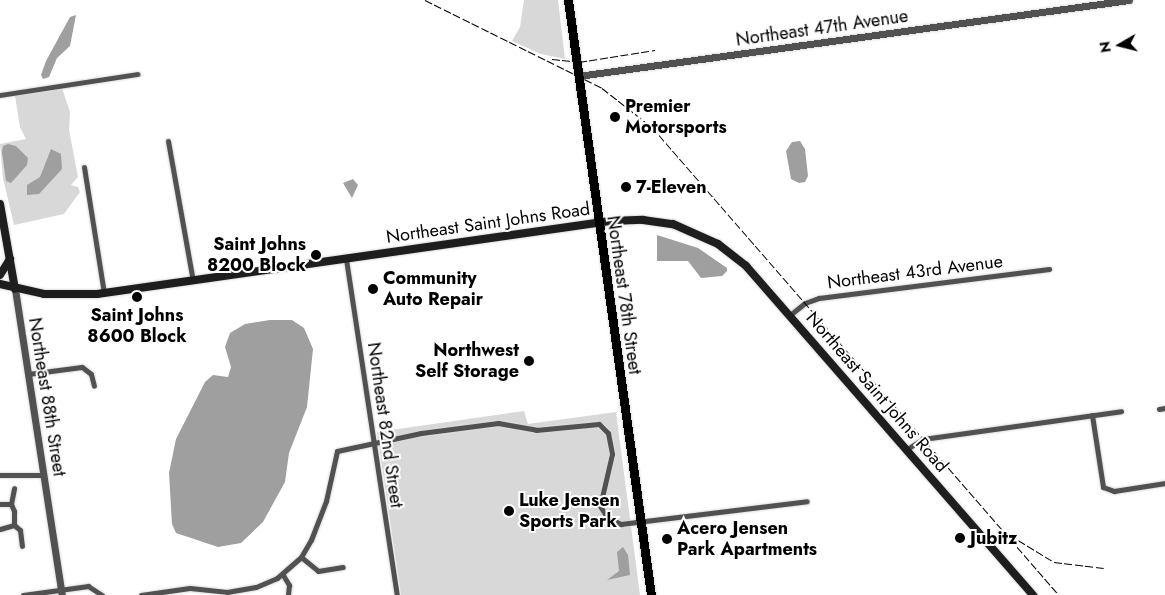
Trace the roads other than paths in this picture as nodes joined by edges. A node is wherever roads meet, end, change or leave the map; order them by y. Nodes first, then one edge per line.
1 (568, 0) edge
2 (1129, 0) edge
3 (137, 74) dead end
4 (578, 76) junction
5 (0, 95) edge
6 (168, 141) dead end
7 (84, 167) dead end
8 (0, 204) edge
9 (598, 222) junction
10 (10, 260) junction
11 (346, 260) junction
12 (1049, 269) dead end
13 (0, 275) edge
14 (192, 281) junction
15 (0, 284) edge
16 (15, 289) junction
17 (104, 293) junction
18 (790, 315) junction
19 (28, 374) junction
20 (94, 386) dead end
21 (1121, 411) dead end
22 (1092, 415) junction
23 (374, 445) junction
24 (907, 449) junction
25 (43, 474) junction
26 (0, 475) edge
27 (1165, 484) edge
28 (14, 488) dead end
29 (807, 501) dead end
30 (0, 504) edge
31 (11, 504) junction
32 (640, 524) junction
33 (14, 525) junction
34 (0, 529) edge
35 (22, 546) dead end
36 (301, 557) junction
37 (343, 567) dead end
38 (283, 575) junction
39 (61, 592) edge
40 (233, 593) edge
41 (23, 595) edge
42 (102, 595) edge
43 (141, 595) edge
44 (288, 595) edge
45 (397, 595) edge
46 (651, 595) edge
47 (1034, 595) edge

1 - 4 main road, Northeast 78th Street
2 - 4 street, Northeast 47th Avenue
3 - 5 street
4 - 9 main road, Northeast 78th Street
6 - 14 street
7 - 17 street
8 - 10 main road, Northeast 88th Street
9 - 11 main road, Northeast Saint Johns Road
9 - 18 main road, Northeast Saint Johns Road
9 - 32 main road, Northeast 78th Street
10 - 13 main road
10 - 16 main road, Northeast 88th Street
11 - 14 main road, Northeast Saint Johns Road
11 - 23 street, Northeast 82nd Street
12 - 18 street, Northeast 43rd Avenue
14 - 17 main road, Northeast Saint Johns Road
15 - 16 main road, Northeast Saint Johns Road
16 - 17 main road, Northeast Saint Johns Road
16 - 19 street, Northeast 88th Street
18 - 24 main road, Northeast Saint Johns Road
19 - 20 street
19 - 25 street, Northeast 88th Street
21 - 22 street
22 - 24 street
22 - 27 street
23 - 32 street
23 - 36 street
23 - 45 street, Northeast 82nd Street
24 - 47 main road, Northeast Saint Johns Road
25 - 26 street
25 - 39 street, Northeast 88th Street
28 - 31 street
29 - 32 street
30 - 31 street
31 - 33 street
32 - 46 main road, Northeast 78th Street
33 - 34 street
33 - 35 street
36 - 37 street
36 - 38 street
38 - 40 street
38 - 44 street
39 - 41 street
39 - 42 street
40 - 43 street

